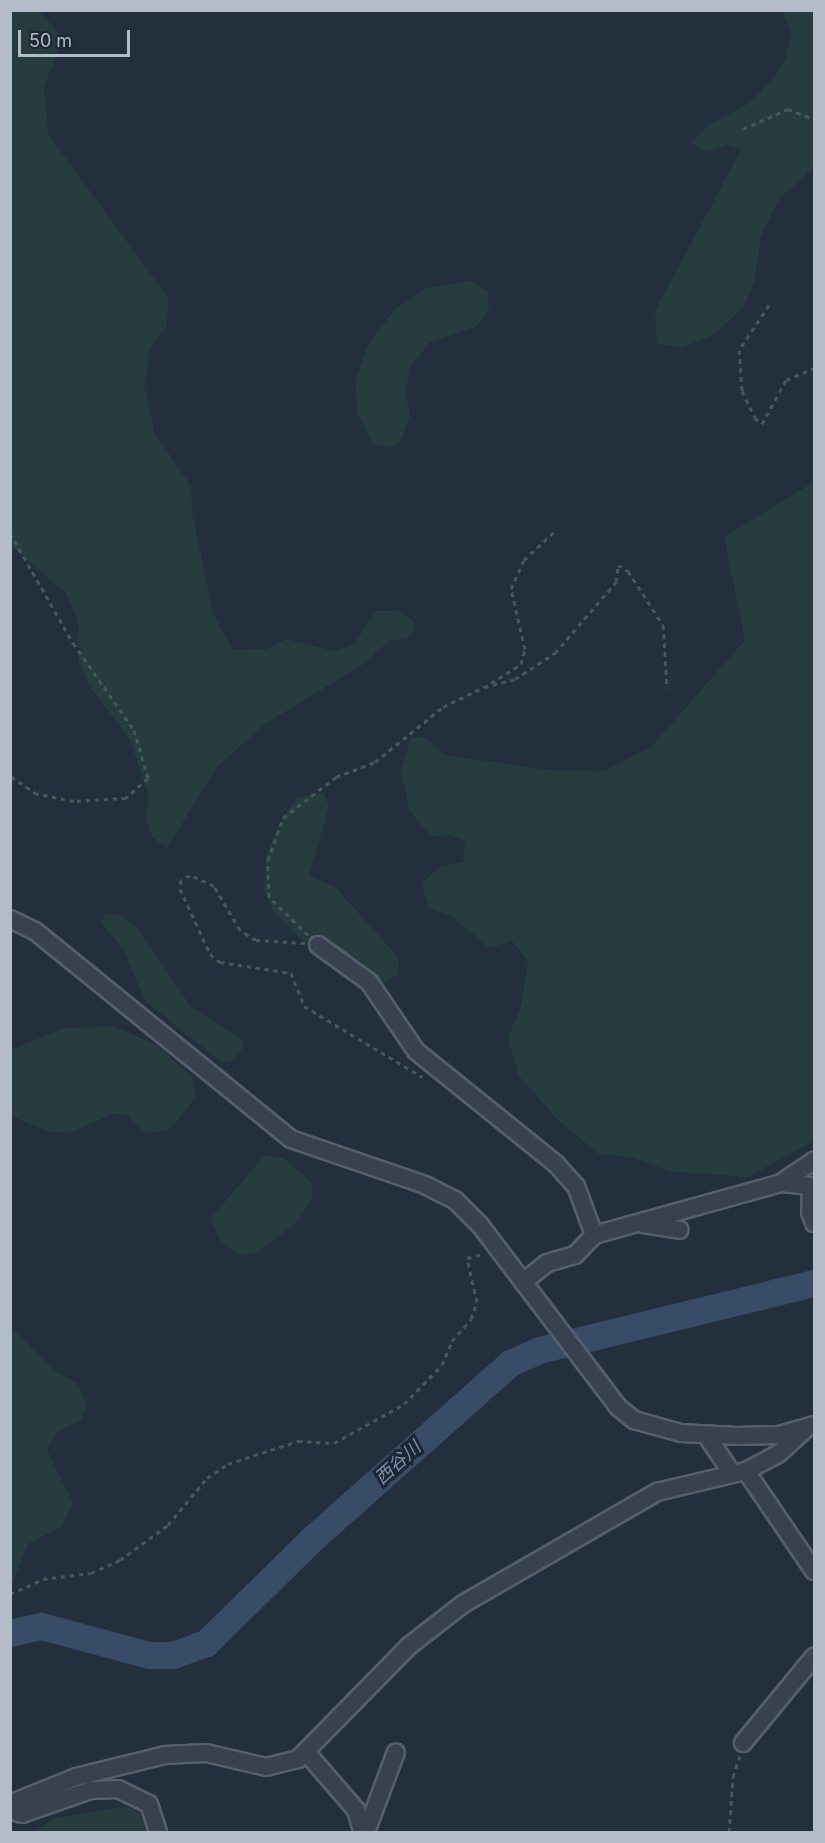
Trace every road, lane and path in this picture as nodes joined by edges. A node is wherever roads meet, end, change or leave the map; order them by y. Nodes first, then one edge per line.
1 (814, 119) edge
2 (743, 129) dead end
3 (769, 305) dead end
4 (814, 368) edge
5 (556, 530) dead end
6 (10, 533) edge
7 (484, 687) junction
8 (667, 688) dead end
9 (10, 776) edge
10 (10, 907) edge
11 (10, 919) edge
12 (35, 931) junction
13 (318, 945) junction
14 (430, 1079) dead end
15 (814, 1161) edge
16 (781, 1183) junction
17 (642, 1223) junction
18 (814, 1223) edge
19 (680, 1230) dead end
20 (594, 1235) junction
21 (500, 1250) junction
22 (523, 1282) junction
23 (811, 1426) edge
24 (706, 1435) junction
25 (739, 1472) junction
26 (814, 1570) edge
27 (10, 1594) edge
28 (814, 1657) edge
29 (743, 1743) joint
30 (306, 1752) junction
31 (396, 1752) dead end
32 (10, 1804) edge
33 (10, 1810) edge
34 (366, 1832) edge
35 (159, 1833) edge
36 (729, 1833) edge

1 - 2 path
3 - 4 path
5 - 7 path
6 - 9 path
7 - 8 path
7 - 13 path
10 - 12 street
11 - 12 street
12 - 21 street
13 - 14 path
13 - 20 street
15 - 16 street
16 - 17 street
16 - 18 street
17 - 19 street
17 - 20 street
20 - 22 street
21 - 22 street
21 - 27 path
22 - 24 street
23 - 24 street
23 - 25 street
24 - 25 street
25 - 26 street
25 - 30 street
28 - 29 street
29 - 36 path
30 - 32 street
30 - 34 street
31 - 34 street
33 - 35 street

